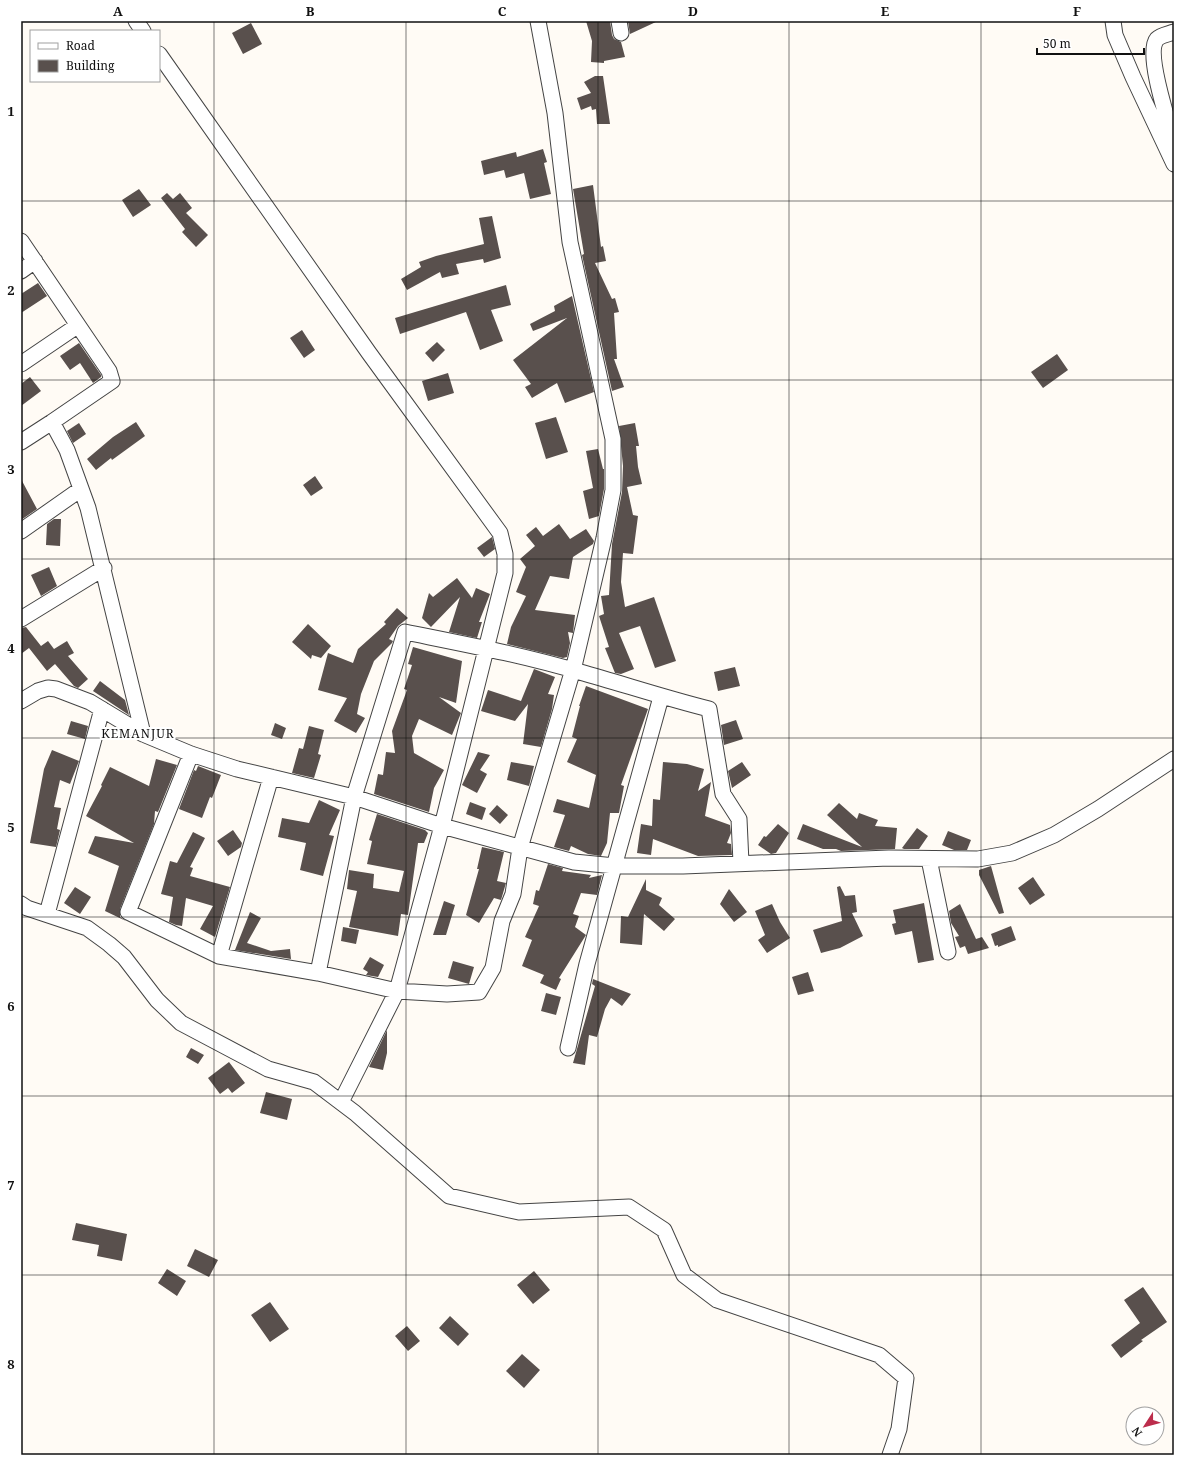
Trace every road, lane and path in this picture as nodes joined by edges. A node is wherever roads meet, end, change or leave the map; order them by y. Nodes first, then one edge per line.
1 (136, 21) edge
2 (538, 21) edge
3 (1113, 21) edge
4 (142, 30) edge
5 (1174, 32) edge
6 (160, 55) edge
7 (1174, 142) edge
8 (1173, 162) edge
9 (21, 241) edge
10 (35, 261) junction
11 (21, 270) edge
12 (77, 326) junction
13 (21, 364) edge
14 (52, 422) junction
15 (21, 442) edge
16 (81, 489) junction
17 (21, 531) edge
18 (104, 568) junction
19 (21, 619) edge
20 (486, 649) junction
21 (573, 670) junction
22 (661, 697) junction
23 (21, 701) edge
24 (102, 709) junction
25 (143, 734) junction
26 (191, 754) junction
27 (1174, 759) edge
28 (271, 777) junction
29 (354, 797) junction
30 (442, 826) junction
31 (520, 848) junction
32 (929, 858) junction
33 (741, 864) junction
34 (616, 866) junction
35 (21, 904) edge
36 (47, 914) junction
37 (948, 952) dead end
38 (219, 956) junction
39 (318, 973) junction
40 (397, 991) junction
41 (568, 1048) dead end
42 (341, 1102) junction
43 (890, 1455) edge

1 - 4 street
2 - 21 street
3 - 8 street
5 - 7 street
6 - 20 street
9 - 10 street
10 - 11 street
10 - 12 street
12 - 13 street
12 - 14 street
14 - 15 street
14 - 16 street
16 - 17 street
16 - 18 street
18 - 19 street
18 - 25 street
20 - 21 street
20 - 29 street
20 - 30 street
21 - 22 street
21 - 31 street
22 - 33 street
22 - 34 street
23 - 24 street
24 - 25 street
24 - 36 street
25 - 26 street
26 - 28 street
26 - 38 street
27 - 32 street
28 - 29 street
28 - 38 street
29 - 30 street
29 - 39 street
30 - 31 street
30 - 40 street
31 - 34 street
31 - 40 street
32 - 33 street
32 - 37 street
33 - 34 street
34 - 41 street
35 - 36 street
36 - 42 street
38 - 39 street
39 - 40 street
40 - 42 street
42 - 43 street

